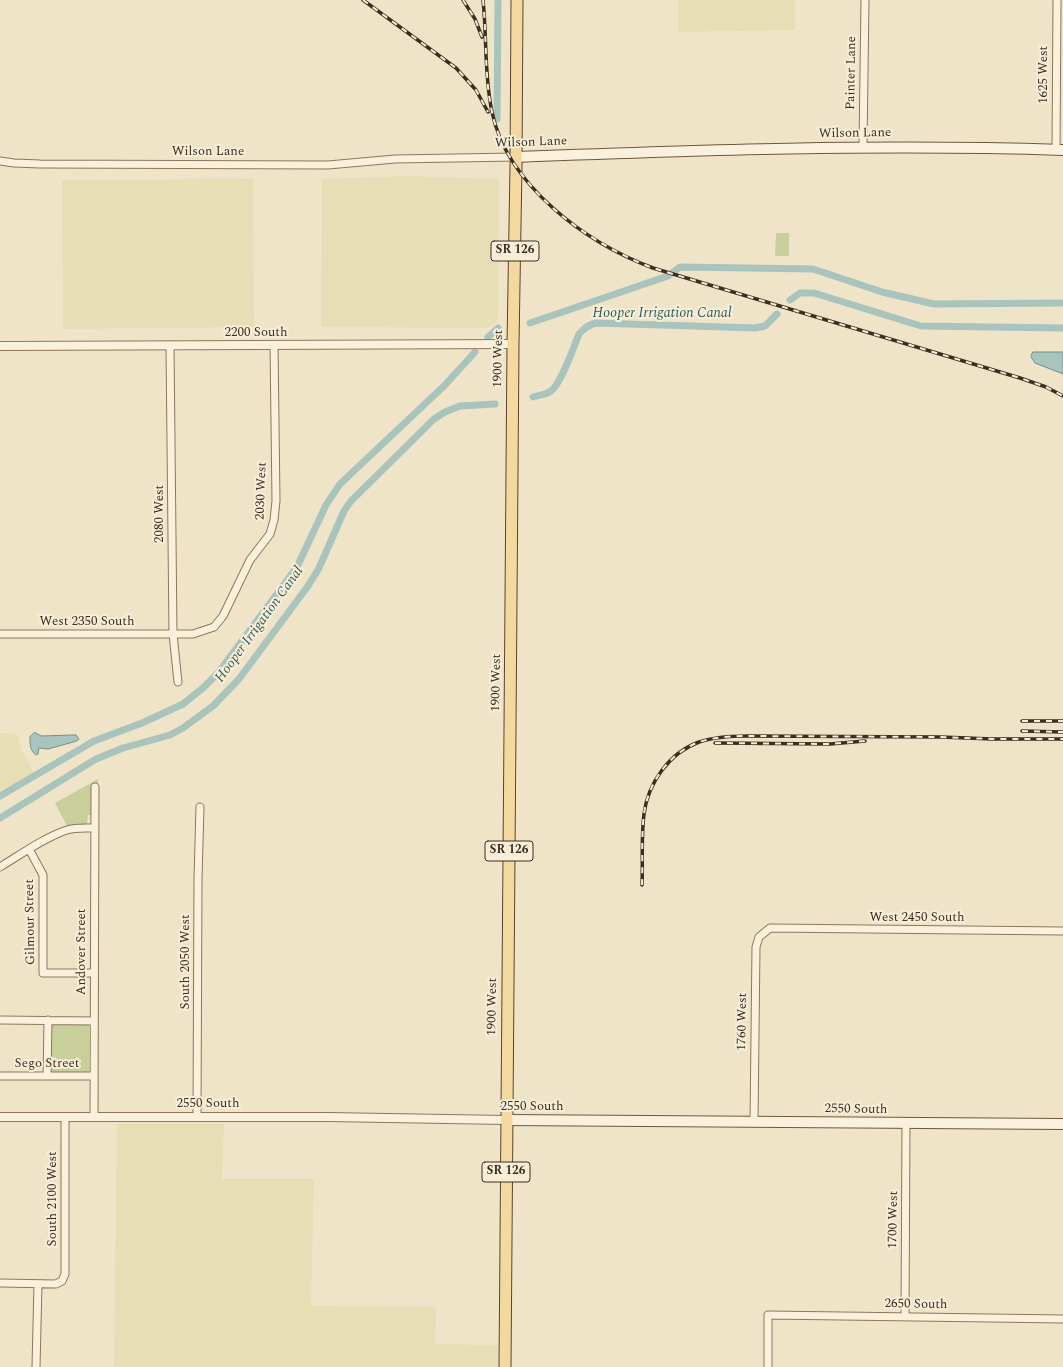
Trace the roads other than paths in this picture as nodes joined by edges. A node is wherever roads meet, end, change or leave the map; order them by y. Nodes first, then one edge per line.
1 (517, 0) edge
2 (865, 0) edge
3 (1057, 0) edge
4 (863, 147) junction
5 (1059, 150) edge
6 (516, 157) junction
7 (0, 161) edge
8 (513, 344) junction
9 (274, 345) junction
10 (0, 346) edge
11 (170, 346) junction
12 (0, 634) edge
13 (173, 634) junction
14 (178, 682) dead end
15 (95, 787) dead end
16 (200, 807) dead end
17 (95, 828) junction
18 (30, 849) junction
19 (0, 866) edge
20 (770, 928) joint
21 (1063, 931) edge
22 (94, 973) junction
23 (0, 1020) edge
24 (48, 1020) junction
25 (94, 1021) junction
26 (0, 1076) edge
27 (47, 1076) junction
28 (94, 1076) junction
29 (0, 1117) edge
30 (65, 1117) junction
31 (94, 1117) junction
32 (197, 1117) junction
33 (506, 1120) junction
34 (754, 1122) junction
35 (906, 1123) junction
36 (1063, 1124) edge
37 (0, 1283) edge
38 (38, 1284) junction
39 (905, 1317) junction
40 (1063, 1319) edge
41 (36, 1367) edge
42 (505, 1367) edge
43 (768, 1367) edge

1 - 6 main road, 1900 West / SR 126
2 - 4 street, Painter Lane
3 - 5 street, 1625 West
4 - 5 main road, Wilson Lane
4 - 6 main road, Wilson Lane
6 - 7 street, Wilson Lane
6 - 8 main road, 1900 West / SR 126
8 - 9 street, 2200 South
8 - 33 main road, 1900 West / SR 126
9 - 11 street, 2200 South
9 - 13 street, 2030 West
10 - 11 street, 2200 South
11 - 13 street, 2080 West
12 - 13 street, West 2350 South
13 - 14 street, 2080 West
15 - 17 street, Andover Street
16 - 32 street, South 2050 West
17 - 18 street
17 - 22 street, Andover Street
18 - 19 street
18 - 22 street, Gilmour Street
20 - 21 street, West 2450 South
20 - 34 street, 1760 West
22 - 25 street, Andover Street
23 - 24 street
24 - 25 street
24 - 27 street
25 - 28 street, Andover Street
26 - 27 street, Sego Street
27 - 28 street, Sego Street
28 - 31 street, Andover Street
29 - 30 street, 2550 South
30 - 31 street, 2550 South
30 - 38 street, South 2100 West
31 - 32 street, 2550 South
32 - 33 street, 2550 South
33 - 34 main road, 2550 South
33 - 42 main road, 1900 West / SR 126
34 - 35 main road, 2550 South
35 - 36 main road, 2550 South
35 - 39 street, 1700 West
37 - 38 street
38 - 41 street
39 - 40 street, 2650 South
39 - 43 street, 2650 South

